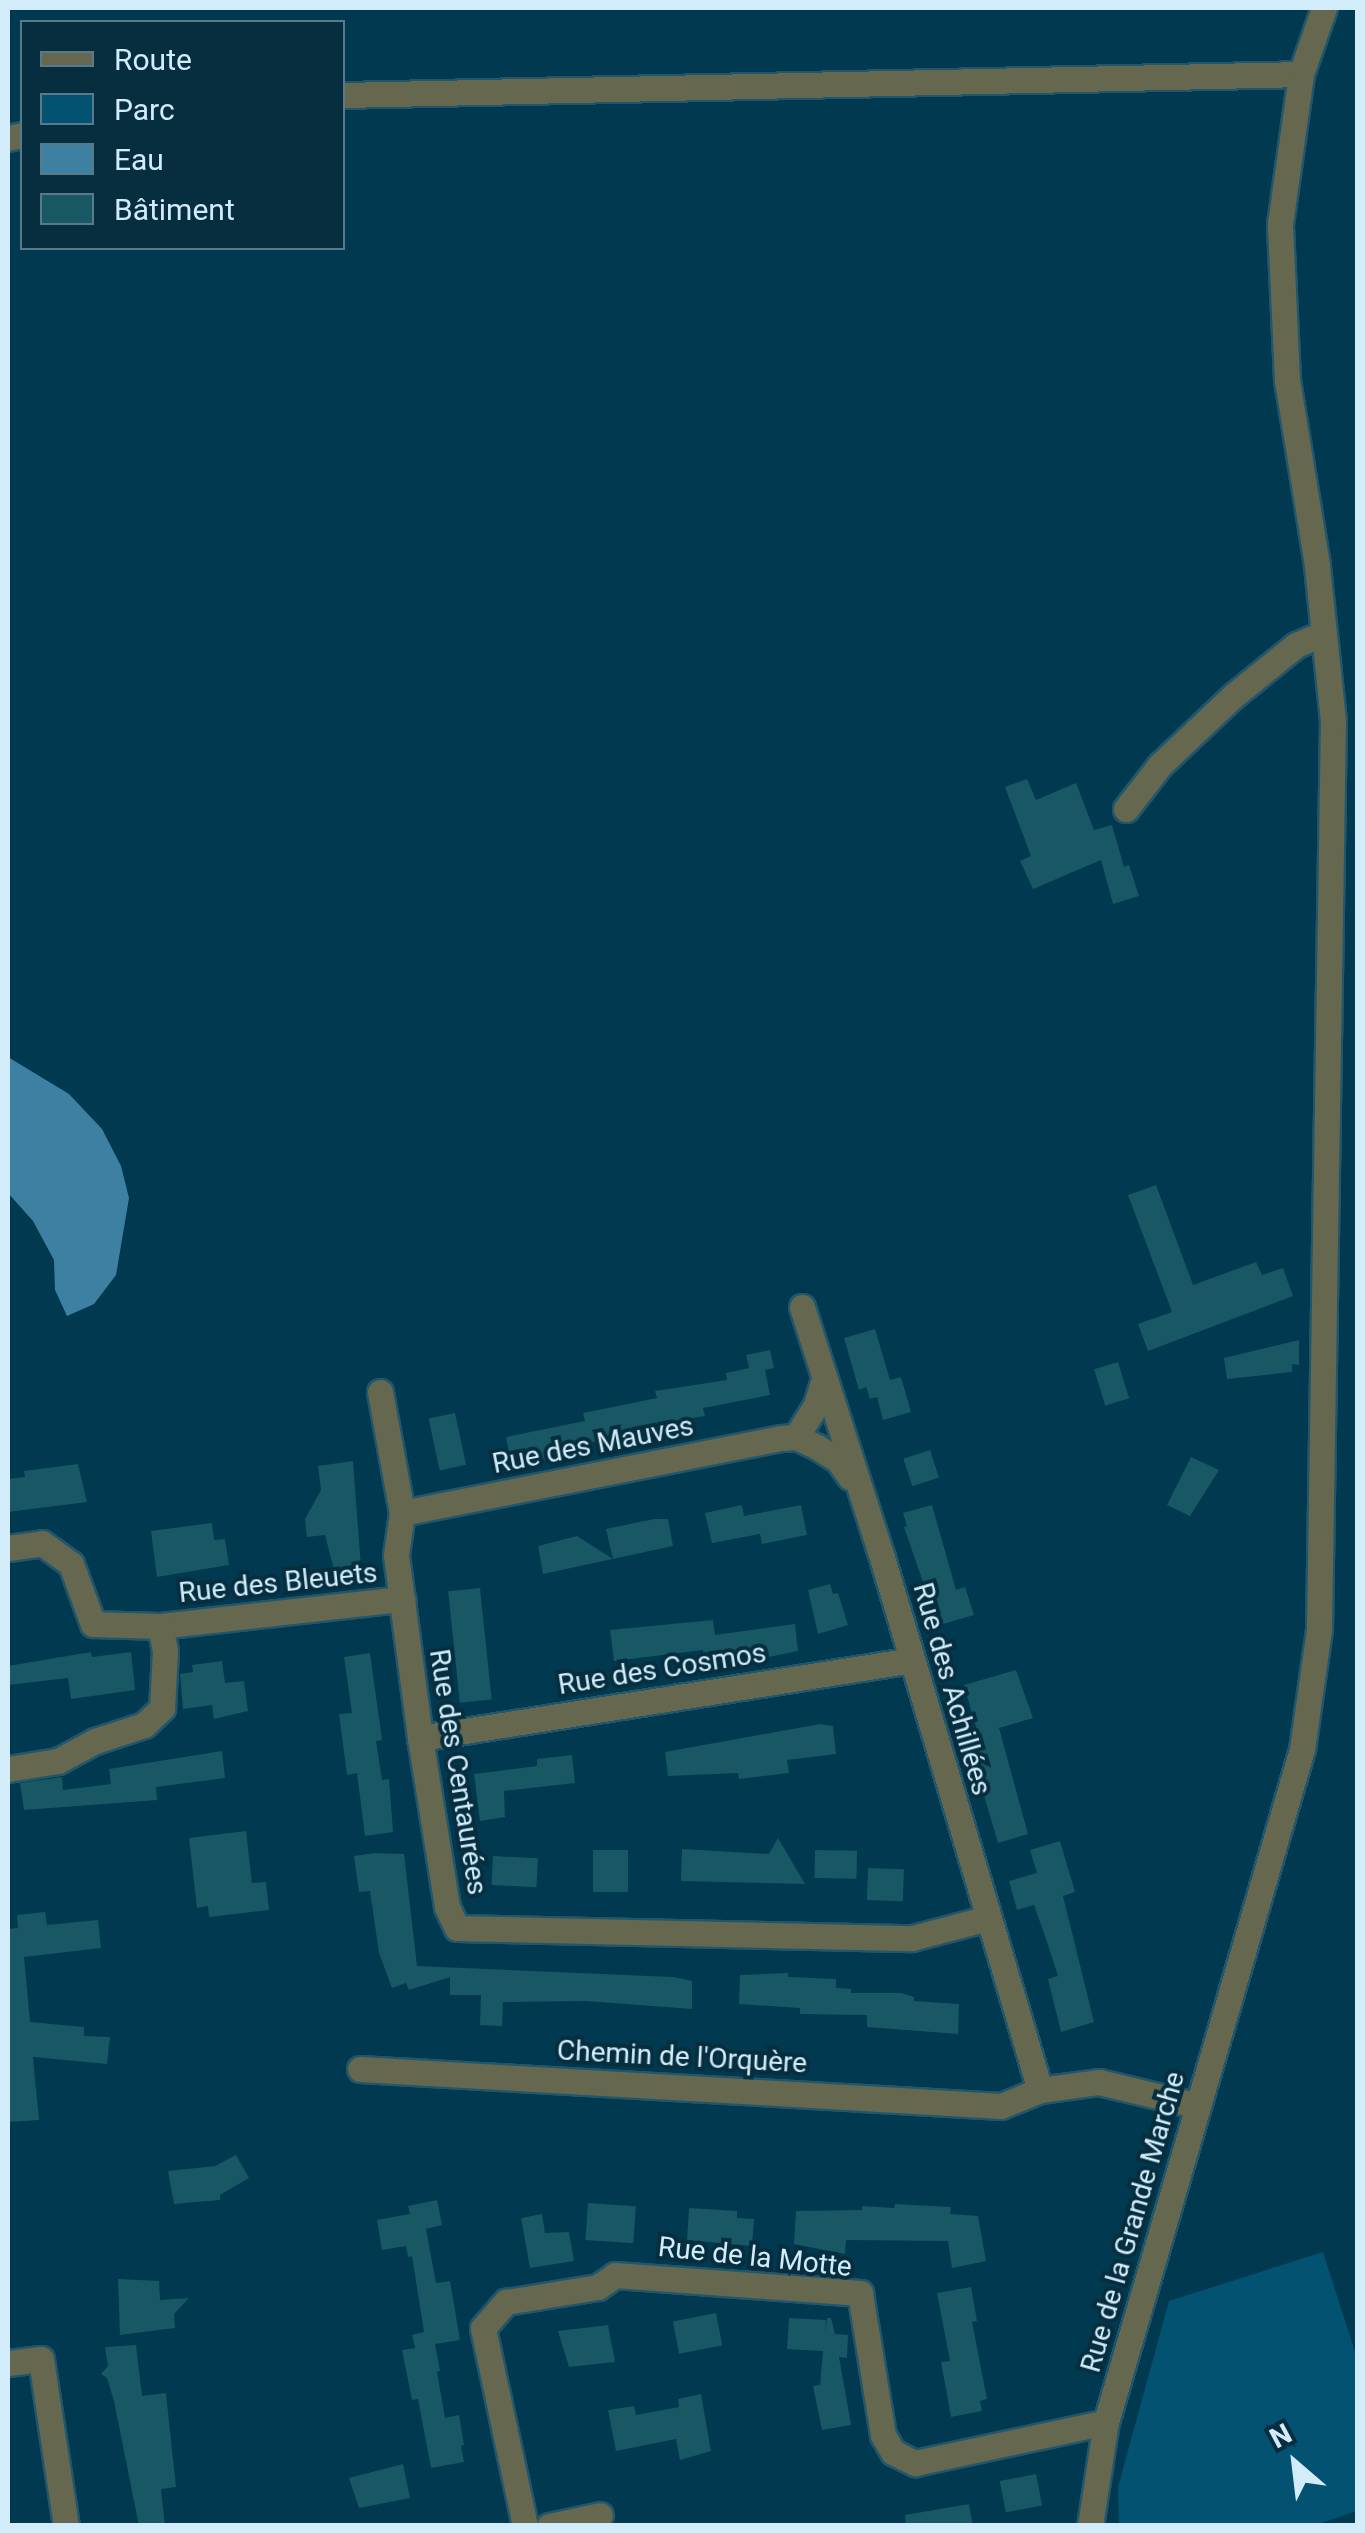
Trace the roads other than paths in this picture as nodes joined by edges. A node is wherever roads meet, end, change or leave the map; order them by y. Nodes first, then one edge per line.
1 (1324, 8) edge
2 (1302, 74) junction
3 (345, 96) edge
4 (1322, 634) junction
5 (1126, 809) dead end
6 (802, 1307) dead end
7 (824, 1379) junction
8 (380, 1392) dead end
9 (796, 1437) junction
10 (856, 1485) junction
11 (402, 1513) junction
12 (8, 1548) edge
13 (402, 1600) junction
14 (160, 1626) junction
15 (912, 1660) junction
16 (420, 1738) junction
17 (8, 1769) edge
18 (988, 1918) junction
19 (360, 2069) dead end
20 (1040, 2090) junction
21 (1195, 2105) junction
22 (8, 2363) edge
23 (1106, 2422) junction
24 (600, 2515) dead end
25 (66, 2526) edge
26 (526, 2526) edge
27 (549, 2526) edge
28 (1090, 2526) edge

1 - 2 street, Rue de la Grande Marche
2 - 3 street
2 - 4 street, Rue de la Grande Marche
4 - 5 street
4 - 21 street, Rue de la Grande Marche
6 - 7 street, Rue des Achillées
7 - 9 street
7 - 10 street, Rue des Achillées
8 - 11 street, Rue des Centaurées
9 - 10 street
9 - 11 street, Rue des Mauves
10 - 15 street, Rue des Achillées
11 - 13 street, Rue des Centaurées
12 - 14 street, Rue des Bleuets
13 - 14 street, Rue des Bleuets
13 - 16 street, Rue des Centaurées
14 - 17 street, Rue des Bleuets
15 - 16 street, Rue des Cosmos
15 - 18 street, Rue des Achillées
16 - 18 street, Rue des Centaurées
18 - 20 street, Rue des Achillées
19 - 20 street, Chemin de l'Orquère
20 - 21 street
21 - 23 street, Rue de la Grande Marche
22 - 25 street
23 - 26 street, Rue de la Motte
23 - 28 street, Rue de la Grande Marche
24 - 27 street

